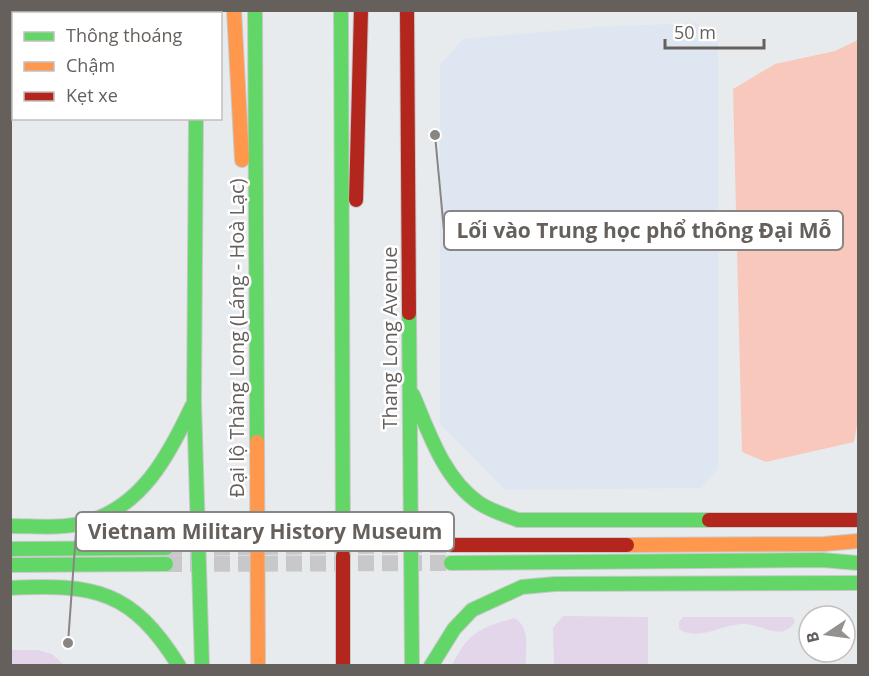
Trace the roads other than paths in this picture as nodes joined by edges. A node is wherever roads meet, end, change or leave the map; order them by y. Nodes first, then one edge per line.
1 (234, 10) edge
2 (255, 10) edge
3 (341, 10) edge
4 (361, 10) edge
5 (408, 10) edge
6 (196, 120) edge
7 (410, 389) junction
8 (194, 402) junction
9 (257, 450) junction
10 (343, 497) junction
11 (858, 520) edge
12 (10, 526) edge
13 (858, 541) edge
14 (452, 545) tunnel mouth
15 (166, 548) tunnel mouth
16 (10, 549) edge
17 (452, 563) tunnel mouth
18 (858, 563) edge
19 (166, 564) tunnel mouth
20 (10, 565) edge
21 (858, 583) edge
22 (10, 588) edge
23 (179, 666) edge
24 (202, 666) edge
25 (258, 666) edge
26 (346, 666) edge
27 (412, 666) edge
28 (431, 666) edge

1 - 9 main road
2 - 9 main road, Đại lộ Thăng Long (Láng - Hoà Lạc)
3 - 10 main road
4 - 10 main road
5 - 7 main road, Thang Long Avenue
6 - 8 main road
7 - 11 main road
7 - 27 main road, Thang Long Avenue
8 - 12 main road
8 - 24 main road
9 - 25 main road, Đại lộ Thăng Long (Láng - Hoà Lạc)
10 - 26 main road
13 - 14 main road
15 - 16 main road
17 - 18 main road
19 - 20 main road
21 - 28 main road
22 - 23 main road

